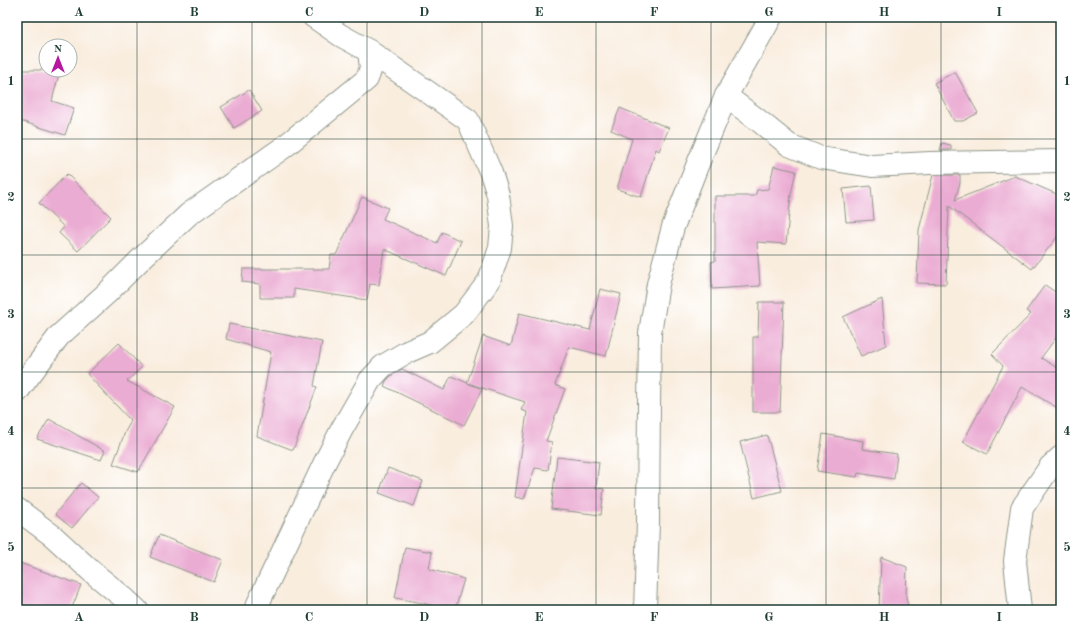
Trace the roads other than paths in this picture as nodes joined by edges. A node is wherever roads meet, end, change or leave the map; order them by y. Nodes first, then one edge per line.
1 (314, 17) edge
2 (771, 17) edge
3 (369, 51) junction
4 (726, 96) junction
5 (1061, 161) edge
6 (17, 392) edge
7 (1061, 457) edge
8 (17, 509) edge
9 (127, 606) edge
10 (255, 610) edge
11 (646, 610) edge
12 (1020, 610) edge

1 - 3 street
2 - 4 street
3 - 6 street
3 - 10 street
4 - 5 street
4 - 11 street
7 - 12 street
8 - 9 street

